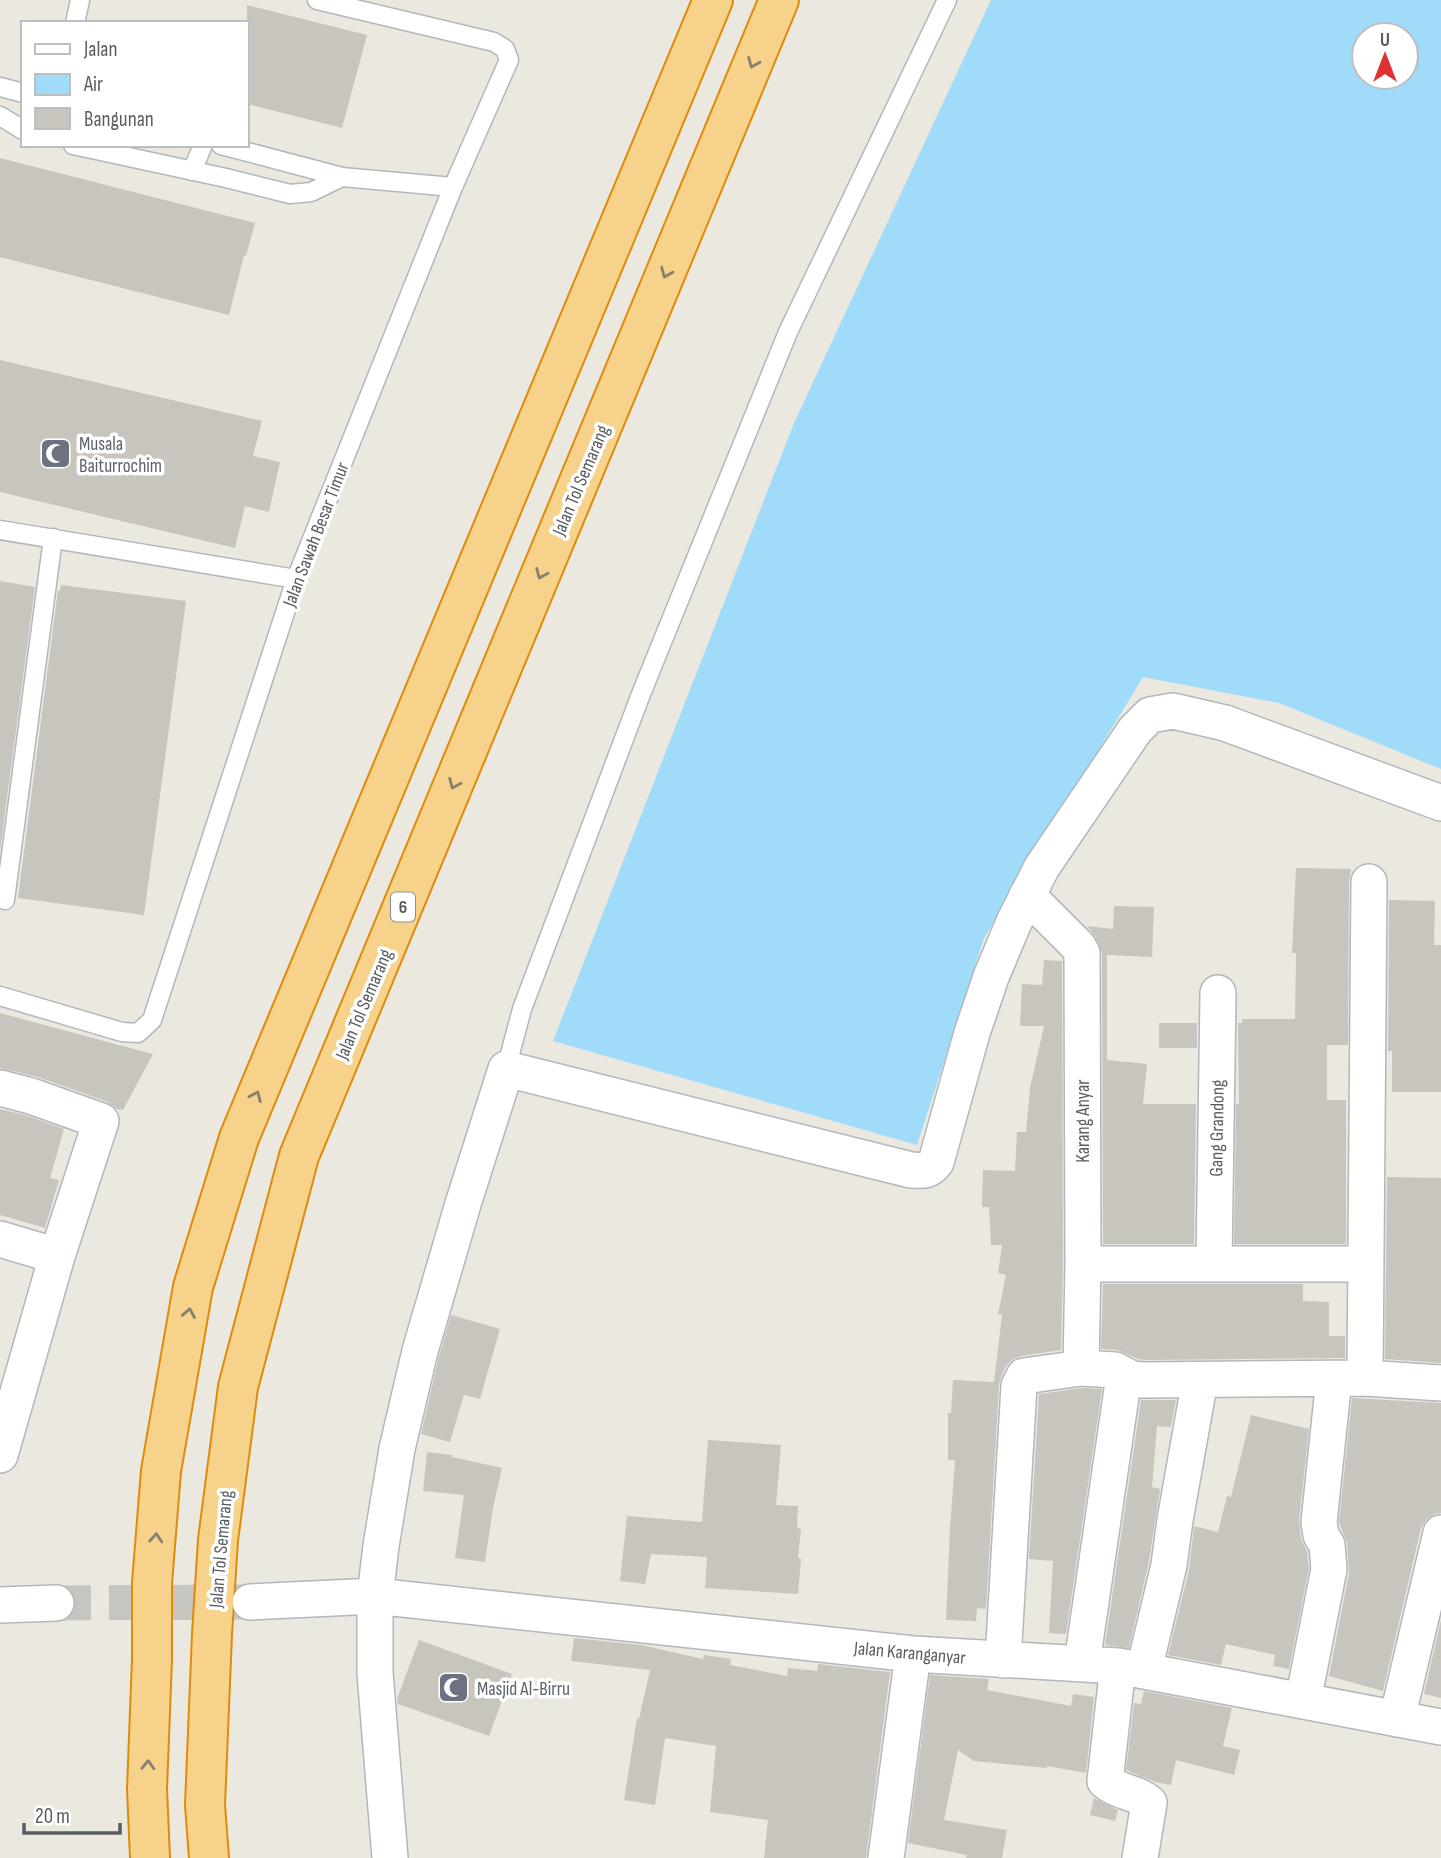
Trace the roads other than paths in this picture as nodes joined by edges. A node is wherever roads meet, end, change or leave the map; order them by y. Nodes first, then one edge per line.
1 (80, 0) edge
2 (317, 0) edge
3 (713, 0) edge
4 (779, 0) edge
5 (947, 0) edge
6 (75, 21) edge
7 (0, 87) edge
8 (21, 92) edge
9 (0, 116) edge
10 (21, 129) edge
11 (82, 147) edge
12 (201, 147) edge
13 (229, 147) edge
14 (192, 171) junction
15 (342, 177) junction
16 (453, 187) junction
17 (0, 530) edge
18 (53, 538) junction
19 (296, 579) junction
20 (1441, 803) edge
21 (1369, 882) dead end
22 (1027, 895) junction
23 (5, 900) dead end
24 (1219, 993) dead end
25 (0, 996) edge
26 (506, 1069) junction
27 (0, 1088) edge
28 (0, 1239) edge
29 (57, 1256) junction
30 (1083, 1264) junction
31 (1214, 1264) junction
32 (1365, 1264) junction
33 (1081, 1368) junction
34 (1124, 1376) junction
35 (1349, 1379) junction
36 (1200, 1380) junction
37 (1441, 1383) edge
38 (0, 1455) edge
39 (1441, 1533) edge
40 (366, 1596) junction
41 (250, 1602) tunnel mouth
42 (56, 1603) tunnel mouth
43 (6, 1605) edge
44 (914, 1654) junction
45 (1003, 1660) junction
46 (1082, 1664) junction
47 (1131, 1668) junction
48 (1303, 1701) junction
49 (1397, 1719) junction
50 (1441, 1727) edge
51 (1142, 1844) edge
52 (150, 1858) edge
53 (209, 1858) edge
54 (390, 1858) edge
55 (886, 1858) edge

1 - 6 lane
2 - 16 lane, Jalan Sawah Besar Timur
52 -> 3 highway
4 -> 53 highway, Jalan Tol Semarang / 6
5 - 26 lane
7 - 8 lane
9 - 10 lane
11 - 14 lane
12 - 14 lane
13 - 15 lane
14 - 15 lane
15 - 16 lane
16 - 19 lane, Jalan Sawah Besar Timur
17 - 18 lane
18 - 19 lane
18 - 23 lane
19 - 25 lane, Jalan Sawah Besar Timur
20 - 22 street
21 - 32 street
22 - 26 street
22 - 30 street, Karang Anyar
24 - 31 street, Gang Grandong
26 - 40 street
27 - 29 street
28 - 29 street
29 - 38 street
30 - 31 street
30 - 33 street, Karang Anyar
31 - 32 street
32 - 35 street
33 - 34 street
33 - 45 street
34 - 36 street
34 - 46 street
35 - 36 street
35 - 37 street
35 - 48 street
36 - 47 street
39 - 49 street
40 - 41 street, Jalan Karanganyar
40 - 44 street, Jalan Karanganyar
40 - 54 street
42 - 43 street
44 - 45 street, Jalan Karanganyar
44 - 55 street
45 - 46 street, Jalan Karanganyar
46 - 47 street, Jalan Karanganyar
47 - 48 street, Jalan Karanganyar
47 - 51 street
48 - 49 street, Jalan Karanganyar
49 - 50 street, Jalan Karanganyar

